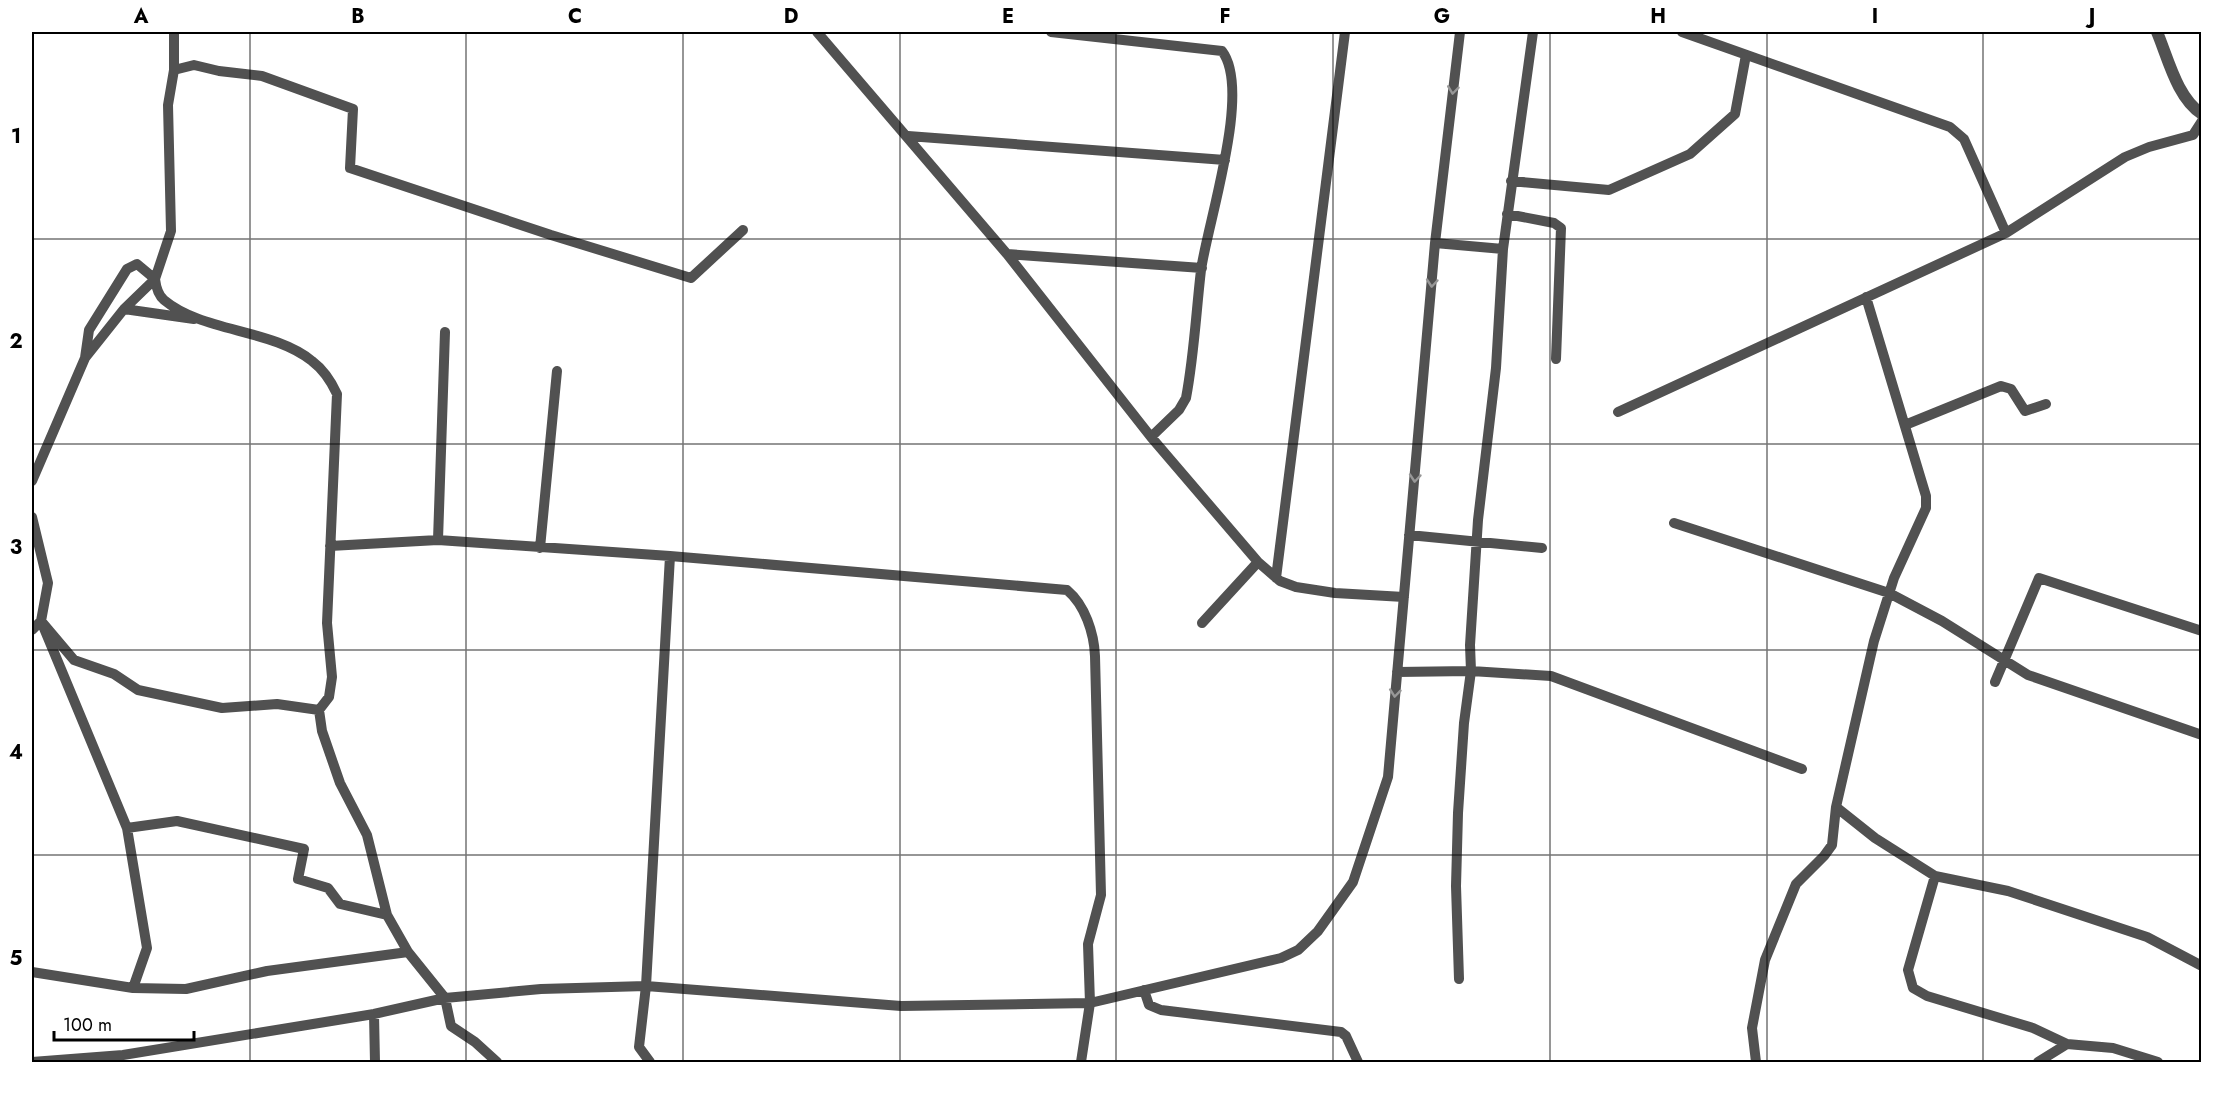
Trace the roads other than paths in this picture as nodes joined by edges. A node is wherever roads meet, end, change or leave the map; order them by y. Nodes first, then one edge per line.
1 (174, 32) edge
2 (817, 32) edge
3 (1051, 32) edge
4 (1071, 32) edge
5 (1345, 32) edge
6 (1460, 32) edge
7 (1533, 32) edge
8 (1682, 32) edge
9 (2157, 32) edge
10 (1746, 55) junction
11 (174, 70) junction
12 (2202, 114) edge
13 (2202, 121) edge
14 (908, 136) junction
15 (1225, 160) junction
16 (1511, 181) junction
17 (1507, 214) junction
18 (743, 230) dead end
19 (2007, 233) junction
20 (1435, 243) junction
21 (1503, 249) junction
22 (1007, 254) junction
23 (1202, 268) junction
24 (155, 279) junction
25 (1866, 297) junction
26 (124, 309) junction
27 (206, 321) junction
28 (445, 332) dead end
29 (85, 358) junction
30 (1556, 359) dead end
31 (557, 371) dead end
32 (2046, 404) dead end
33 (1618, 412) dead end
34 (1905, 425) junction
35 (1151, 437) junction
36 (32, 481) edge
37 (32, 518) edge
38 (1674, 524) dead end
39 (1409, 536) junction
40 (438, 540) junction
41 (1477, 541) junction
42 (330, 546) junction
43 (540, 548) junction
44 (1542, 548) dead end
45 (670, 556) junction
46 (1258, 562) junction
47 (1276, 578) junction
48 (1889, 593) junction
49 (1404, 597) junction
50 (41, 621) junction
51 (1202, 623) dead end
52 (32, 630) edge
53 (2202, 631) edge
54 (2003, 661) junction
55 (1471, 671) junction
56 (1397, 672) junction
57 (1995, 682) dead end
58 (318, 710) junction
59 (2202, 735) edge
60 (1802, 769) dead end
61 (1836, 807) junction
62 (127, 828) junction
63 (1935, 876) junction
64 (387, 915) junction
65 (408, 952) junction
66 (2202, 966) edge
67 (32, 972) edge
68 (1459, 979) dead end
69 (646, 986) junction
70 (133, 988) junction
71 (1144, 990) junction
72 (445, 998) junction
73 (1090, 1003) junction
74 (374, 1014) junction
75 (2067, 1044) junction
76 (123, 1059) edge
77 (32, 1062) edge
78 (375, 1062) edge
79 (497, 1062) edge
80 (650, 1062) edge
81 (1082, 1062) edge
82 (1358, 1062) edge
83 (1756, 1062) edge
84 (2038, 1062) edge
85 (2158, 1062) edge

1 - 11 street
2 - 14 street
3 - 4 street
4 - 15 street
5 - 47 street
6 -> 20 street
7 - 16 street
8 - 10 street
9 - 12 street
10 - 16 street
10 - 19 street
11 - 18 street
11 - 24 street
13 - 19 street
14 - 15 street
14 - 22 street
15 - 23 street
16 - 17 street
17 - 21 street
17 - 30 street
19 - 25 street
20 - 21 street
20 -> 39 street
21 - 41 street
22 - 23 street
22 - 35 street
23 - 35 street
24 - 26 street
24 - 27 street
24 - 29 street
25 - 33 street
25 - 34 street
26 - 27 street
26 - 29 street
27 - 42 street
28 - 40 street
29 - 36 street
31 - 43 street
32 - 34 street
34 - 48 street
35 - 46 street
37 - 50 street
38 - 48 street
39 - 41 street
39 - 49 street
40 - 42 street
40 - 43 street
41 - 44 street
41 - 55 street
42 - 58 street
43 - 45 street
45 - 69 street
45 - 73 street
46 - 47 street
46 - 51 street
47 - 49 street
48 - 54 street
48 - 61 street
49 - 56 street
50 - 52 street
50 - 58 street
50 - 62 street
53 - 54 street
54 - 57 street
54 - 59 street
55 - 56 street
55 - 60 street
55 - 68 street
56 -> 71 street
58 - 64 street
61 - 63 street
61 - 83 street
62 - 64 street
62 - 70 street
63 - 66 street
63 - 75 street
64 - 65 street
65 - 70 street
65 - 72 street
67 - 70 street
69 - 72 street
69 - 73 street
69 - 80 street
71 - 73 street
71 - 82 street
72 - 74 street
72 - 79 street
73 - 81 street
74 - 76 street
74 - 78 street
75 - 84 street
75 - 85 street
76 - 77 street

